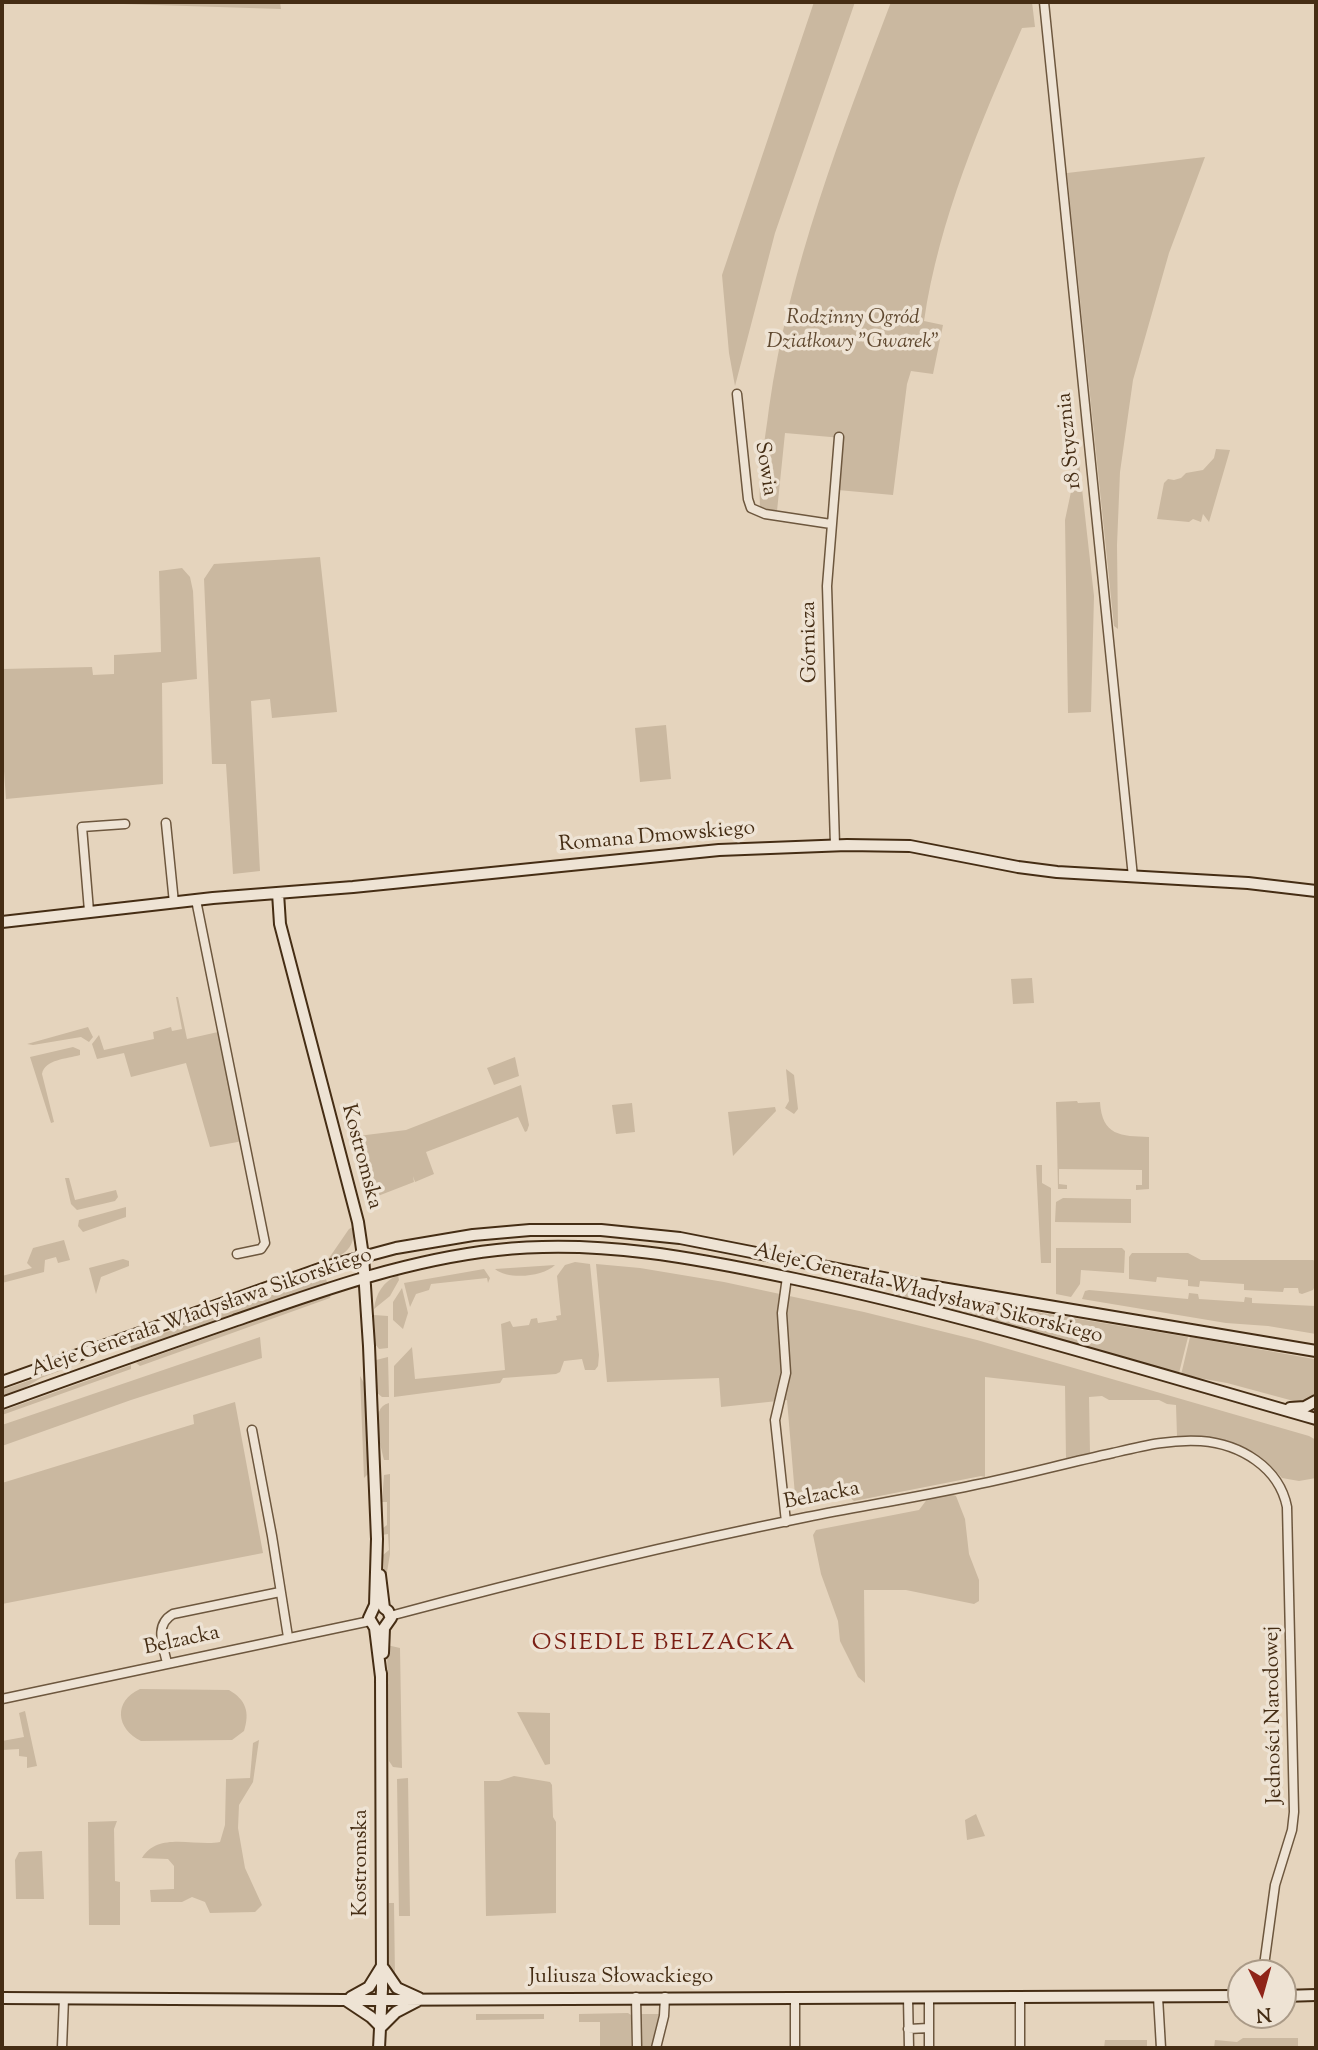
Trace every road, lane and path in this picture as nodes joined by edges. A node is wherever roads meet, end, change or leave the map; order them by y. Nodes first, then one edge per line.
1 (1044, 2) edge
2 (737, 394) dead end
3 (839, 438) dead end
4 (831, 524) junction
5 (166, 823) dead end
6 (125, 824) dead end
7 (835, 845) junction
8 (1133, 877) junction
9 (1316, 891) edge
10 (278, 893) junction
11 (196, 900) junction
12 (174, 903) junction
13 (89, 911) junction
14 (2, 922) edge
15 (237, 1254) dead end
16 (363, 1256) junction
17 (365, 1277) junction
18 (787, 1277) junction
19 (103, 1345) junction
20 (1304, 1349) junction
21 (1316, 1351) edge
22 (1316, 1357) edge
23 (96, 1369) junction
24 (2, 1382) edge
25 (1316, 1401) edge
26 (2, 1403) edge
27 (1273, 1407) junction
28 (1316, 1419) edge
29 (252, 1430) dead end
30 (1259, 1463) joint
31 (786, 1522) junction
32 (281, 1592) junction
33 (383, 1611) junction
34 (376, 1625) junction
35 (288, 1637) junction
36 (167, 1663) junction
37 (2, 1699) edge
38 (1265, 1959) edge
39 (382, 1966) junction
40 (1316, 1995) edge
41 (1227, 1996) edge
42 (1297, 1996) edge
43 (636, 1997) junction
44 (665, 1997) junction
45 (795, 1997) junction
46 (908, 1997) junction
47 (1020, 1997) junction
48 (1158, 1997) junction
49 (2, 1998) edge
50 (64, 1998) junction
51 (929, 1998) junction
52 (382, 1999) junction
53 (421, 1999) junction
54 (344, 2000) junction
55 (381, 2027) junction
56 (929, 2028) junction
57 (908, 2029) junction
58 (62, 2048) edge
59 (379, 2048) edge
60 (637, 2048) edge
61 (656, 2048) edge
62 (795, 2048) edge
63 (909, 2048) edge
64 (929, 2048) edge
65 (1020, 2048) edge
66 (1161, 2048) edge

1 - 8 street, 18 Stycznia
2 - 4 street, Sowia
3 - 4 street, Górnicza
4 - 7 street, Górnicza
5 - 12 street
6 - 13 street
7 - 8 street, Romana Dmowskiego
7 - 10 street, Romana Dmowskiego
8 - 9 street, Romana Dmowskiego
10 - 11 street, Romana Dmowskiego
10 - 16 street, Kostromska
11 - 12 street, Romana Dmowskiego
11 - 15 street
12 - 13 street, Romana Dmowskiego
13 - 14 street, Romana Dmowskiego
16 - 17 street, Kostromska
16 - 19 street, Aleje Generała Władysława Sikorskiego
16 - 20 street, Aleje Generała Władysława Sikorskiego
17 - 18 street, Aleje Generała Władysława Sikorskiego
17 - 23 street, Aleje Generała Władysława Sikorskiego
17 - 33 street, Kostromska
18 - 27 street, Aleje Generała Władysława Sikorskiego
18 - 31 street
19 - 23 street
19 - 24 street, Aleje Generała Władysława Sikorskiego
20 - 21 street, Aleje Generała Władysława Sikorskiego
20 - 22 street
23 - 26 street, Aleje Generała Władysława Sikorskiego
25 - 27 street
27 - 28 street, Aleje Generała Władysława Sikorskiego
29 - 32 street
30 - 31 street, Belzacka
30 - 38 street, Jedności Narodowej
31 - 33 street, Belzacka
32 - 35 street
32 - 36 street
33 - 34 street
33 - 34 street
34 - 35 street, Belzacka
34 - 39 street, Kostromska
35 - 36 street, Belzacka
36 - 37 street, Belzacka
39 - 52 street, Kostromska
39 - 53 street
39 - 54 street
40 - 42 street
41 - 48 street, Juliusza Słowackiego
43 - 44 street, Juliusza Słowackiego
43 - 53 street, Juliusza Słowackiego
43 - 60 street
44 - 45 street, Juliusza Słowackiego
44 - 61 street
45 - 46 street, Juliusza Słowackiego
45 - 62 street
46 - 51 street, Juliusza Słowackiego
46 - 57 street
47 - 48 street, Juliusza Słowackiego
47 - 51 street, Juliusza Słowackiego
47 - 65 street
48 - 66 street
49 - 50 street, Juliusza Słowackiego
50 - 54 street, Juliusza Słowackiego
50 - 58 street
51 - 56 street
52 - 53 street, Juliusza Słowackiego
52 - 54 street, Juliusza Słowackiego
52 - 55 street, Kostromska
53 - 55 street
54 - 55 street
55 - 59 street, Kostromska
56 - 57 street
56 - 64 street
57 - 63 street

